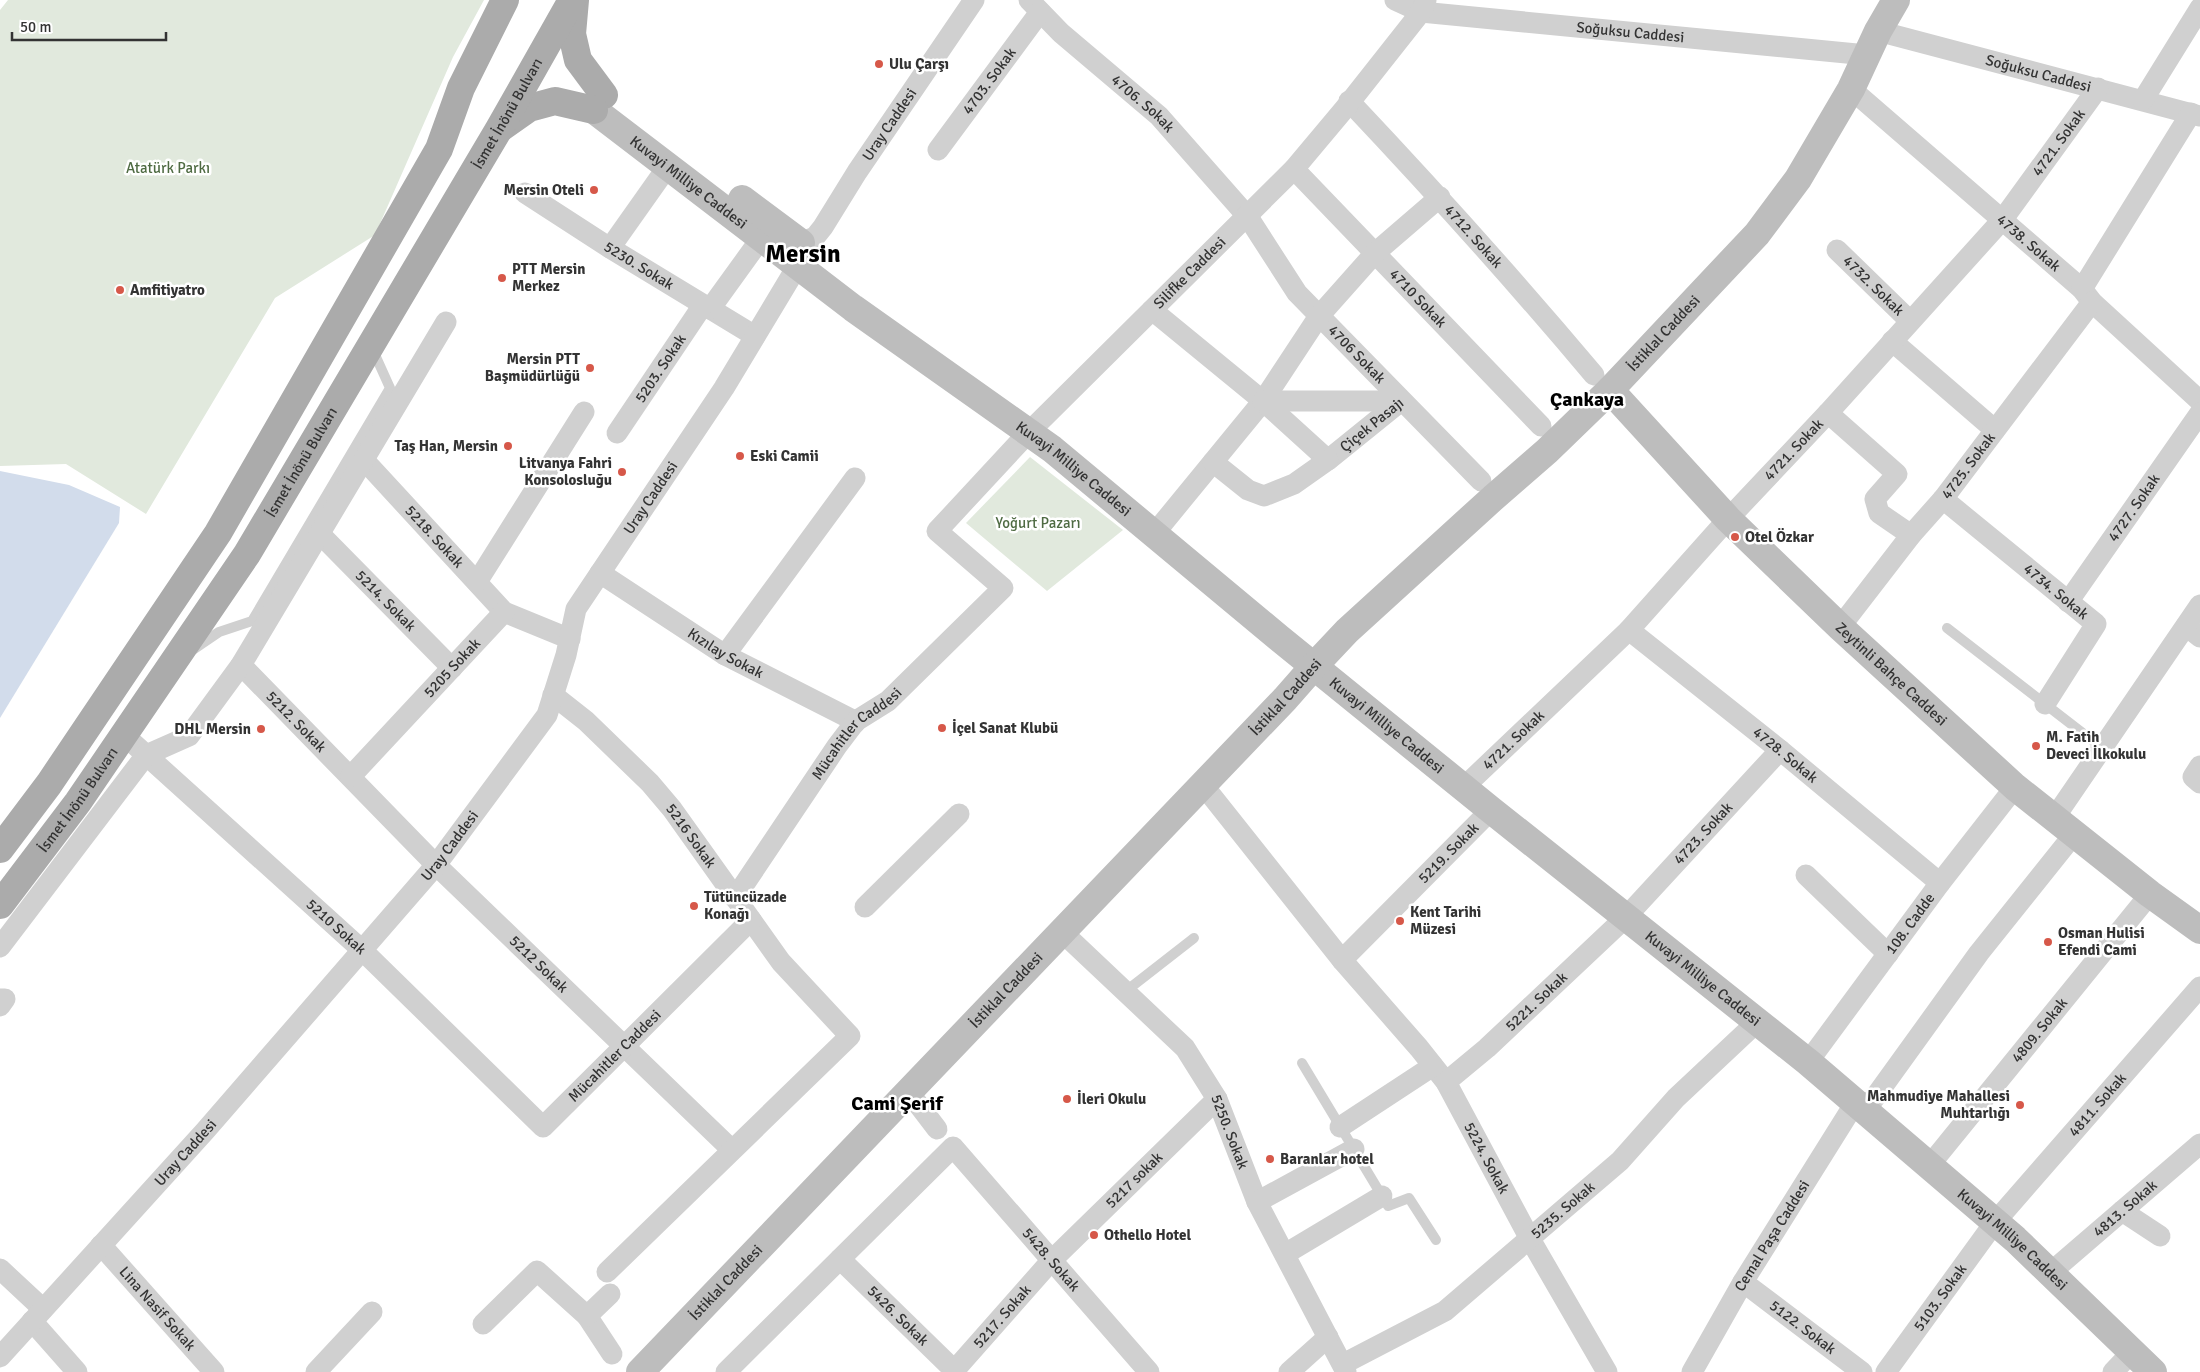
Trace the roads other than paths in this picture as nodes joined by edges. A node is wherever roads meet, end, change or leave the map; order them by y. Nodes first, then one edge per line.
1 (505, 0) edge
2 (573, 0) edge
3 (974, 0) edge
4 (1394, 0) edge
5 (1896, 0) edge
6 (1034, 6) edge
7 (1423, 6) edge
8 (2200, 8) edge
9 (1872, 43) junction
10 (2098, 88) junction
11 (1851, 89) junction
12 (2143, 100) junction
13 (1349, 101) junction
14 (599, 103) junction
15 (2196, 115) edge
16 (499, 129) junction
17 (938, 150) dead end
18 (668, 166) junction
19 (1294, 169) junction
20 (525, 193) dead end
21 (1440, 198) junction
22 (1248, 217) junction
23 (2003, 219) junction
24 (762, 237) junction
25 (610, 248) junction
26 (1837, 250) dead end
27 (1375, 253) junction
28 (800, 254) junction
29 (2087, 295) junction
30 (707, 307) junction
31 (1152, 310) junction
32 (1319, 316) junction
33 (1910, 321) junction
34 (446, 322) dead end
35 (755, 336) junction
36 (1892, 341) junction
37 (371, 345) junction
38 (1602, 382) junction
39 (1401, 400) junction
40 (1263, 401) junction
41 (2200, 401) edge
42 (584, 412) dead end
43 (1828, 413) junction
44 (2200, 413) edge
45 (1540, 426) dead end
46 (1995, 430) junction
47 (1028, 433) junction
48 (618, 434) dead end
49 (364, 460) junction
50 (1328, 460) junction
51 (1213, 462) junction
52 (855, 478) dead end
53 (1481, 481) dead end
54 (1943, 499) junction
55 (1728, 519) junction
56 (319, 533) junction
57 (1154, 534) junction
58 (1911, 535) junction
59 (600, 574) junction
60 (476, 582) junction
61 (1003, 588) joint
62 (2068, 602) junction
63 (2200, 605) edge
64 (504, 612) junction
65 (1840, 627) junction
66 (1947, 628) dead end
67 (1629, 630) junction
68 (2193, 631) edge
69 (570, 639) junction
70 (725, 655) junction
71 (241, 665) junction
72 (170, 666) junction
73 (1314, 666) junction
74 (452, 668) junction
75 (553, 695) junction
76 (2045, 704) junction
77 (855, 723) junction
78 (124, 734) junction
79 (2102, 748) junction
80 (1780, 750) junction
81 (146, 755) junction
82 (351, 776) junction
83 (1203, 785) junction
84 (2015, 786) junction
85 (1464, 787) junction
86 (1491, 810) junction
87 (959, 814) dead end
88 (2065, 825) junction
89 (0, 849) edge
90 (436, 865) junction
91 (1806, 875) dead end
92 (1940, 883) junction
93 (2150, 894) junction
94 (735, 898) junction
95 (0, 905) edge
96 (865, 907) dead end
97 (1625, 918) junction
98 (751, 920) junction
99 (2200, 930) edge
100 (1061, 931) junction
101 (1194, 938) dead end
102 (0, 947) edge
103 (362, 950) junction
104 (1888, 954) junction
105 (1342, 960) junction
106 (2200, 987) edge
107 (1126, 991) junction
108 (0, 999) edge
109 (0, 1006) edge
110 (1757, 1022) junction
111 (624, 1045) junction
112 (1808, 1062) junction
113 (1302, 1063) dead end
114 (1440, 1074) junction
115 (908, 1091) junction
116 (1217, 1099) junction
117 (1860, 1107) junction
118 (543, 1127) joint
119 (1340, 1128) junction
120 (937, 1129) dead end
121 (2200, 1144) edge
122 (1354, 1149) junction
123 (731, 1150) junction
124 (1929, 1166) junction
125 (1382, 1196) junction
126 (1257, 1202) junction
127 (2122, 1211) junction
128 (1995, 1222) junction
129 (2160, 1236) dead end
130 (1530, 1239) junction
131 (1436, 1240) dead end
132 (101, 1245) junction
133 (1285, 1254) junction
134 (840, 1259) junction
135 (1050, 1261) junction
136 (0, 1269) edge
137 (607, 1272) dead end
138 (2050, 1273) junction
139 (1743, 1282) junction
140 (610, 1294) dead end
141 (372, 1312) dead end
142 (38, 1315) junction
143 (587, 1316) junction
144 (483, 1324) dead end
145 (1328, 1336) junction
146 (2132, 1352) junction
147 (612, 1354) dead end
148 (0, 1357) edge
149 (1345, 1368) edge
150 (954, 1371) edge
151 (1605, 1371) edge
152 (77, 1372) edge
153 (214, 1372) edge
154 (316, 1372) edge
155 (640, 1372) edge
156 (726, 1372) edge
157 (1149, 1372) edge
158 (1289, 1372) edge
159 (1692, 1372) edge
160 (1862, 1372) edge
161 (1886, 1372) edge
162 (2113, 1372) edge
163 (2153, 1372) edge

1 - 89 main road
2 - 14 main road
2 - 16 main road, İsmet İnönü Bulvarı
3 - 28 street, Uray Caddesi
4 - 7 street, Soğuksu Caddesi
5 - 9 street, İstiklal Caddesi
6 - 17 street, 4703. Sokak
6 - 22 street, 4706. Sokak
7 - 9 street, Soğuksu Caddesi
7 - 13 street, Silifke Caddesi
8 - 12 street
9 - 10 street, Soğuksu Caddesi
9 - 11 street, İstiklal Caddesi
10 - 12 street, Soğuksu Caddesi
10 - 23 street, 4721. Sokak
11 - 23 street, 4738. Sokak
11 - 38 street, İstiklal Caddesi
12 - 15 street, Soğuksu Caddesi
13 - 19 street, Silifke Caddesi
13 - 21 street, 4712. Sokak
14 - 16 main road
14 - 18 street, Kuvayi Milliye Caddesi
14 - 28 street, Kuvayi Milliye Caddesi
15 - 29 street, 4725. Sokak
16 - 37 main road, İsmet İnönü Bulvarı
18 - 24 street, Kuvayi Milliye Caddesi
18 - 25 street
19 - 22 street, Silifke Caddesi
19 - 27 street, 4710 Sokak
20 - 25 street, 5230. Sokak
21 - 27 street
21 - 38 street, 4712. Sokak
22 - 31 street, Silifke Caddesi
22 - 32 street, 4706 Sokak
23 - 29 street, 4738. Sokak
23 - 33 street, 4721. Sokak
24 - 28 street, Kuvayi Milliye Caddesi
24 - 30 street, 5203. Sokak
25 - 30 street, 5230. Sokak
26 - 33 street, 4732. Sokak
27 - 32 street
27 - 45 street, 4710 Sokak
28 - 35 street, Uray Caddesi
28 - 47 street, Kuvayi Milliye Caddesi
29 - 41 street, 4738. Sokak
29 - 46 street, 4725. Sokak
30 - 35 street, 5230. Sokak
30 - 48 street, 5203. Sokak
31 - 40 street, Çiçek Pasajı
31 - 47 street, Silifke Caddesi
32 - 39 street, 4706 Sokak
32 - 40 street
33 - 36 street, 4721. Sokak
34 - 49 street
35 - 59 street, Uray Caddesi
36 - 43 street, 4721. Sokak
36 - 46 street
37 - 72 main road, İsmet İnönü Bulvarı
37 - 72 lane
38 - 55 street, Zeytinli Bahçe Caddesi
38 - 73 street, İstiklal Caddesi
39 - 40 street, Çiçek Pasajı
39 - 50 street, Çiçek Pasajı
39 - 53 street, 4706 Sokak
40 - 50 street, Çiçek Pasajı
40 - 51 street
42 - 60 street
43 - 55 street, 4721. Sokak
43 - 58 street
44 - 62 street, 4727. Sokak
46 - 54 street, 4725. Sokak
47 - 57 street, Kuvayi Milliye Caddesi
47 - 61 street, Silifke Caddesi
49 - 56 street
49 - 60 street, 5218. Sokak
50 - 51 street, Çiçek Pasajı
51 - 57 street
52 - 70 street
54 - 58 street, 4725. Sokak
54 - 62 street, 4734. Sokak
55 - 65 street, Zeytinli Bahçe Caddesi
55 - 67 street, 4721. Sokak
56 - 71 street
56 - 74 street, 5214. Sokak
57 - 73 street, Kuvayi Milliye Caddesi
58 - 65 street, 4725. Sokak
59 - 69 street, Uray Caddesi
59 - 70 street, Kızılay Sokak
60 - 64 street, 5218. Sokak
61 - 77 street, Mücahitler Caddesi
62 - 76 street, 4734. Sokak
63 - 68 street
64 - 69 street
64 - 74 street, 5205 Sokak
65 - 84 street, Zeytinli Bahçe Caddesi
66 - 76 lane
67 - 80 street, 4728. Sokak
67 - 85 street, 4721. Sokak
68 - 79 street
69 - 75 street, Uray Caddesi
70 - 77 street, Kızılay Sokak
71 - 81 street
71 - 82 street, 5212. Sokak
72 - 78 main road, İsmet İnönü Bulvarı
73 - 83 street, İstiklal Caddesi
73 - 85 street, Kuvayi Milliye Caddesi
74 - 82 street, 5205 Sokak
75 - 90 street, Uray Caddesi
75 - 94 street, 5216 Sokak
76 - 79 lane
77 - 94 street, Mücahitler Caddesi
78 - 81 street, 5210 Sokak
78 - 95 main road, İsmet İnönü Bulvarı
79 - 88 street
80 - 92 street, 4728. Sokak
80 - 97 street, 4723. Sokak
81 - 102 street
81 - 103 street, 5210 Sokak
82 - 90 street, 5212 Sokak
83 - 100 street, İstiklal Caddesi
83 - 105 street, 5224. Sokak
84 - 88 street, Zeytinli Bahçe Caddesi
84 - 92 street, 108. Cadde
85 - 86 street, Kuvayi Milliye Caddesi
86 - 97 street, Kuvayi Milliye Caddesi
86 - 105 street, 5219. Sokak
87 - 96 street
88 - 93 street, Zeytinli Bahçe Caddesi
88 - 117 street, Cemal Paşa Caddesi
90 - 103 street, Uray Caddesi
90 - 111 street, 5212 Sokak
91 - 104 street
92 - 104 street, 108. Cadde
93 - 99 street, Zeytinli Bahçe Caddesi
93 - 124 street, 4809. Sokak
94 - 98 street, 5216 Sokak
97 - 110 street, Kuvayi Milliye Caddesi
97 - 114 street, 5221. Sokak
98 - 111 street, Mücahitler Caddesi
98 - 123 street, 5216 Sokak
100 - 107 street, 5250. Sokak
100 - 115 street, İstiklal Caddesi
101 - 107 lane
103 - 118 street, 5210 Sokak
103 - 132 street, Uray Caddesi
104 - 112 street, 108. Cadde
105 - 114 street, 5224. Sokak
106 - 128 street, 4811. Sokak
107 - 116 street, 5250. Sokak
108 - 109 street
110 - 112 street, Kuvayi Milliye Caddesi
110 - 130 street, 5235. Sokak
111 - 118 street, Mücahitler Caddesi
111 - 123 street, 5212 Sokak
112 - 117 street, Kuvayi Milliye Caddesi
113 - 119 lane
114 - 119 street, 5221. Sokak
114 - 130 street, 5224. Sokak
115 - 120 street
115 - 155 street, İstiklal Caddesi
116 - 126 street, 5250. Sokak
116 - 135 street, 5217 sokak
117 - 124 street, Kuvayi Milliye Caddesi
117 - 139 street, Cemal Paşa Caddesi
119 - 122 lane
121 - 127 street, 4813. Sokak
122 - 125 lane
122 - 126 street
123 - 137 street
124 - 128 street, Kuvayi Milliye Caddesi
125 - 131 lane
125 - 133 street
126 - 133 street, 5250. Sokak
127 - 129 street
127 - 138 street, 4813. Sokak
128 - 138 street, Kuvayi Milliye Caddesi
128 - 161 street, 5103. Sokak
130 - 149 street, 5235. Sokak
130 - 151 street, 5224. Sokak
132 - 142 street, Uray Caddesi
132 - 153 street, Lina Nasif Sokak
133 - 145 street, 5250. Sokak
134 - 135 street, 5428. Sokak
134 - 150 street, 5426. Sokak
134 - 156 street
135 - 150 street, 5217. Sokak
135 - 157 street, 5428. Sokak
136 - 142 street
138 - 146 street, Kuvayi Milliye Caddesi
139 - 159 street, Cemal Paşa Caddesi
139 - 160 street, 5122. Sokak
140 - 143 street
141 - 154 street
142 - 148 street, Uray Caddesi
142 - 152 street
143 - 144 street
143 - 147 street
145 - 149 street, 5250. Sokak
145 - 158 street
146 - 162 street
146 - 163 street, Kuvayi Milliye Caddesi

